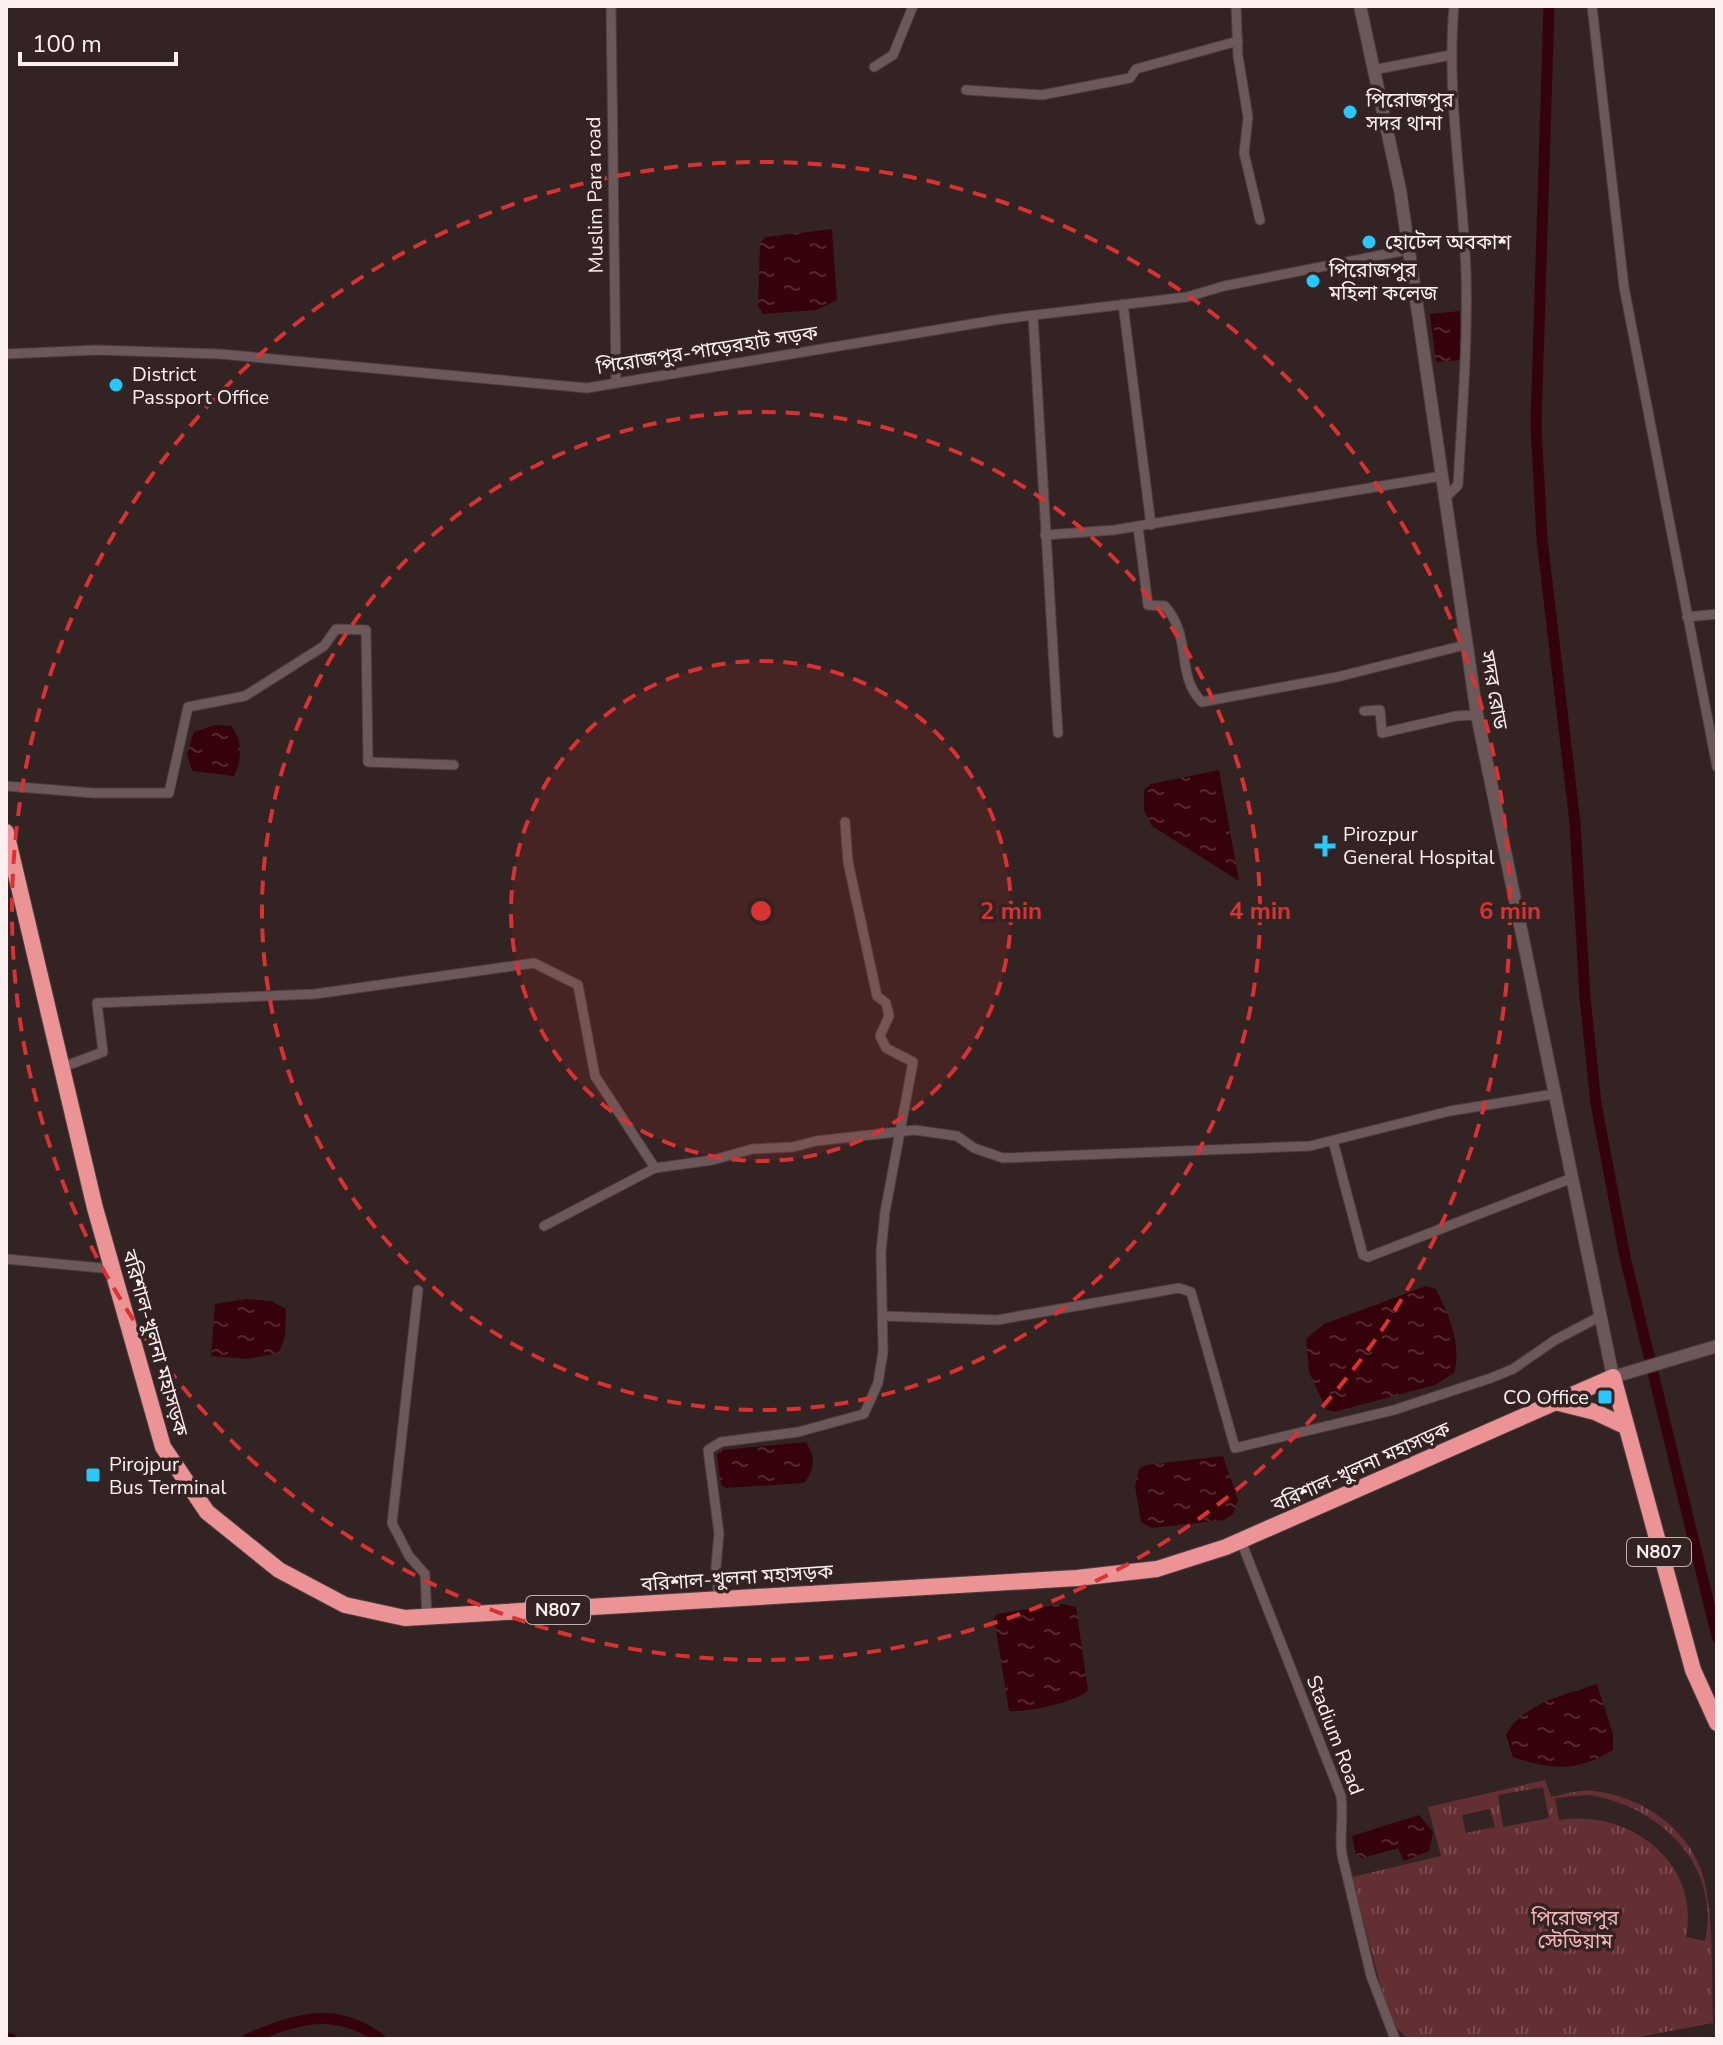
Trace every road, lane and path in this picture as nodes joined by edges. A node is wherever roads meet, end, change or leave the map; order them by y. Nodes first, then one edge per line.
1 (611, 6) edge
2 (913, 6) edge
3 (1236, 6) edge
4 (1360, 6) edge
5 (1454, 6) edge
6 (1592, 6) edge
7 (1238, 41) junction
8 (1451, 55) junction
9 (874, 67) dead end
10 (1373, 70) junction
11 (966, 90) dead end
12 (1260, 220) dead end
13 (1407, 250) junction
14 (1123, 304) junction
15 (1033, 316) junction
16 (6, 354) edge
17 (616, 383) junction
18 (1442, 476) junction
19 (1445, 498) junction
20 (1151, 525) junction
21 (1138, 527) junction
22 (1045, 535) junction
23 (1717, 614) edge
24 (1687, 617) junction
25 (1465, 645) junction
26 (1364, 711) dead end
27 (1477, 715) junction
28 (1058, 733) dead end
29 (454, 765) dead end
30 (1717, 767) edge
31 (6, 786) edge
32 (845, 822) dead end
33 (6, 832) edge
34 (63, 1067) junction
35 (1554, 1094) junction
36 (898, 1130) junction
37 (1333, 1141) junction
38 (655, 1168) junction
39 (1572, 1178) junction
40 (544, 1226) dead end
41 (6, 1259) edge
42 (112, 1269) junction
43 (418, 1290) dead end
44 (883, 1316) junction
45 (1601, 1316) junction
46 (1717, 1346) edge
47 (1613, 1377) junction
48 (1555, 1402) junction
49 (1625, 1426) junction
50 (1241, 1541) junction
51 (719, 1600) junction
52 (427, 1617) junction
53 (1717, 1723) edge
54 (1395, 2039) edge

1 - 17 street, Muslim Para road
2 - 9 street
3 - 7 street
4 - 10 street, সদর রোড
5 - 8 street
6 - 24 street
7 - 11 street
7 - 12 street
8 - 10 street
8 - 19 street
10 - 13 street, সদর রোড
13 - 14 street, পিরোজপুর-পাড়েরহাট সড়ক
13 - 18 street, সদর রোড
14 - 15 street, পিরোজপুর-পাড়েরহাট সড়ক
14 - 20 street
15 - 17 street, পিরোজপুর-পাড়েরহাট সড়ক
15 - 22 street
16 - 17 street, পিরোজপুর-পাড়েরহাট সড়ক
18 - 19 street, সদর রোড
18 - 20 street
19 - 25 street, সদর রোড
20 - 21 street
21 - 22 street
21 - 25 street
22 - 28 street
23 - 24 street
24 - 30 street
25 - 27 street, সদর রোড
26 - 27 street
27 - 35 street, সদর রোড
29 - 31 street
32 - 36 street
33 - 34 highway, বরিশাল-খুলনা মহাসড়ক / N807
34 - 38 street
34 - 42 highway, বরিশাল-খুলনা মহাসড়ক / N807
35 - 37 street
35 - 39 street, সদর রোড
36 - 37 street
36 - 38 street
36 - 44 street
37 - 39 street
38 - 40 street
39 - 45 street, সদর রোড
41 - 42 street
42 - 52 highway, বরিশাল-খুলনা মহাসড়ক / N807
43 - 52 street
44 - 45 street
44 - 51 street
45 - 47 street, সদর রোড
46 - 47 street
47 - 48 highway, বরিশাল-খুলনা মহাসড়ক / N807
47 - 49 highway, N807
48 - 49 highway
48 - 50 highway, বরিশাল-খুলনা মহাসড়ক / N807
49 - 53 highway, N807
50 - 51 highway, বরিশাল-খুলনা মহাসড়ক / N807
50 - 54 street, Stadium Road
51 - 52 highway, বরিশাল-খুলনা মহাসড়ক / N807

